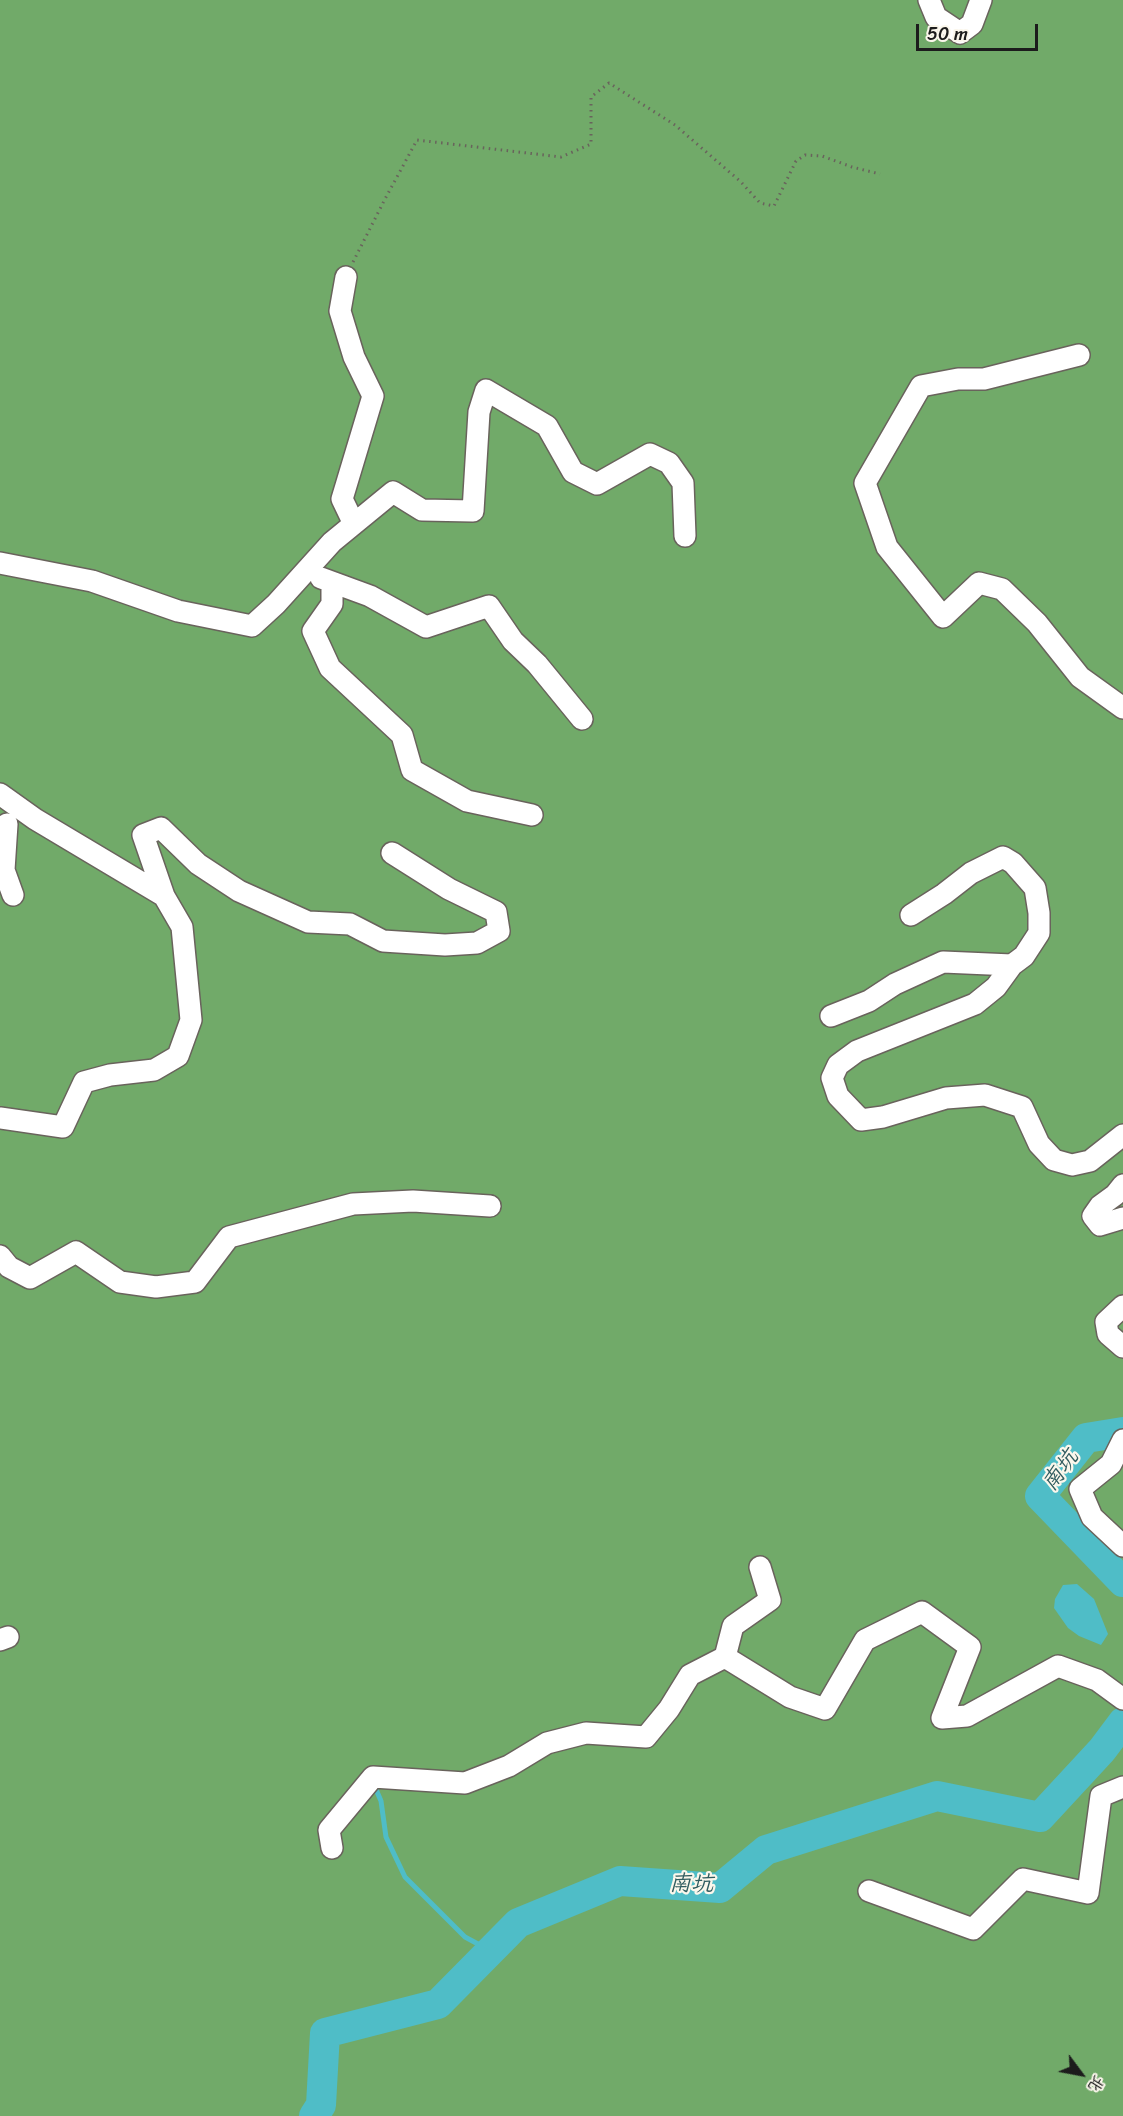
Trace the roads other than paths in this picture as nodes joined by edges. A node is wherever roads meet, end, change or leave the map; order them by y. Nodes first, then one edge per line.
1 (929, 0) edge
2 (981, 0) edge
3 (346, 277) road end
4 (1079, 355) dead end
5 (354, 524) junction
6 (685, 536) dead end
7 (0, 563) edge
8 (306, 571) junction
9 (332, 583) junction
10 (1123, 708) edge
11 (582, 719) dead end
12 (0, 794) edge
13 (532, 815) dead end
14 (8, 822) edge
15 (392, 853) dead end
16 (13, 895) dead end
17 (164, 896) junction
18 (911, 915) dead end
19 (1012, 965) junction
20 (831, 1016) dead end
21 (0, 1118) edge
22 (1123, 1135) edge
23 (1123, 1185) edge
24 (490, 1206) dead end
25 (1123, 1218) edge
26 (0, 1256) edge
27 (1123, 1306) edge
28 (1123, 1347) edge
29 (1123, 1440) edge
30 (1115, 1468) edge
31 (1123, 1546) edge
32 (760, 1566) dead end
33 (725, 1657) junction
34 (1123, 1699) edge
35 (1123, 1787) edge
36 (332, 1848) dead end
37 (869, 1892) dead end

1 - 2 street
3 - 5 street
4 - 10 street
5 - 6 street
5 - 8 street
7 - 8 street
8 - 9 street
9 - 11 street
9 - 13 street
12 - 14 street
14 - 16 street
14 - 17 street
15 - 17 street
17 - 21 street
18 - 19 street
19 - 20 street
19 - 22 street
23 - 25 street
24 - 26 street
27 - 28 street
29 - 30 street
30 - 31 street
32 - 33 street
33 - 34 street
33 - 36 street
35 - 37 street

